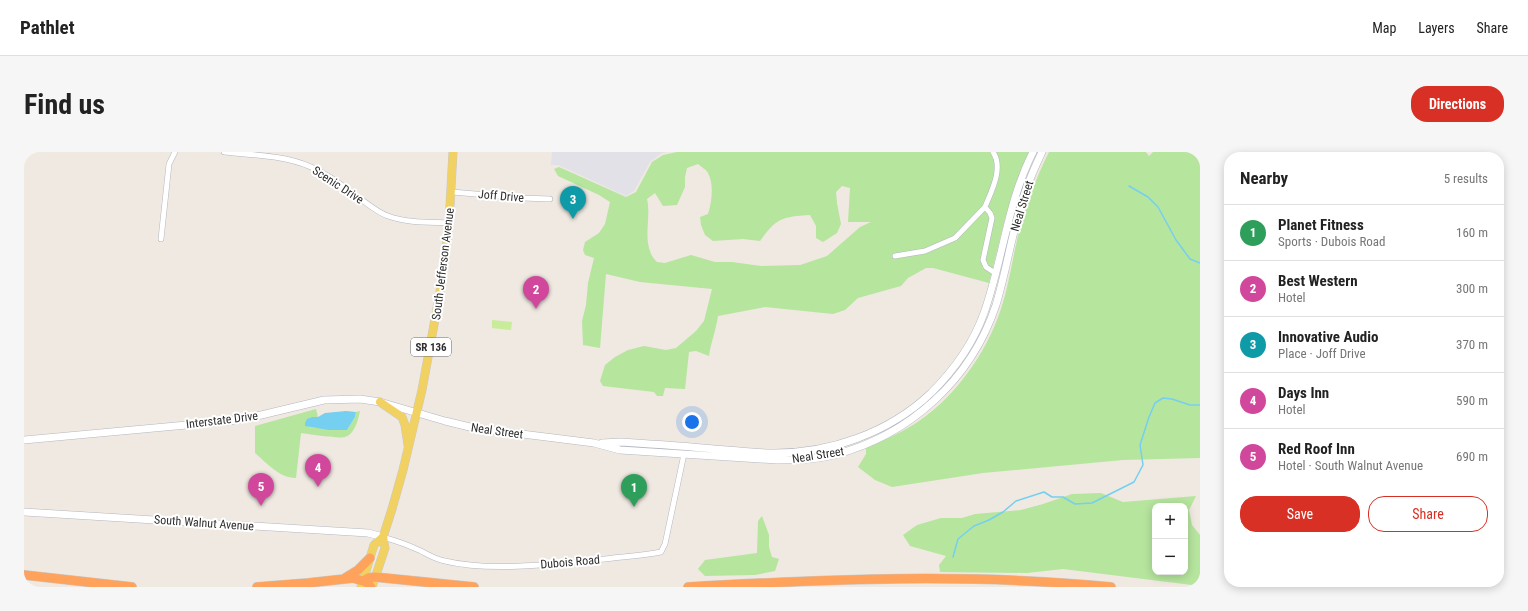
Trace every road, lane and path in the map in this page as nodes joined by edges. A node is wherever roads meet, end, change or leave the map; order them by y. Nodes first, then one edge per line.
1 (175, 152) edge
2 (224, 152) edge
3 (453, 152) edge
4 (993, 152) edge
5 (1033, 152) edge
6 (1042, 152) edge
7 (452, 192) junction
8 (550, 199) dead end
9 (985, 208) junction
10 (449, 223) junction
11 (161, 238) dead end
12 (895, 256) dead end
13 (995, 273) junction
14 (380, 402) junction
15 (417, 413) junction
16 (24, 440) edge
17 (594, 443) junction
18 (408, 448) junction
19 (684, 454) junction
20 (24, 512) edge
21 (383, 537) junction
22 (370, 558) junction
23 (24, 574) edge
24 (375, 577) junction
25 (342, 580) junction
26 (362, 584) edge
27 (132, 587) edge
28 (257, 587) edge
29 (371, 587) edge
30 (474, 587) edge
31 (688, 587) edge
32 (1111, 587) edge

1 - 11 street
2 - 10 street, Scenic Drive
3 - 7 main road, South Jefferson Avenue / SR 136
4 - 9 street
5 - 13 main road, Neal Street
6 - 19 main road, Neal Street
7 - 8 street, Joff Drive
7 - 10 main road, South Jefferson Avenue / SR 136
9 - 12 street
9 - 13 street
10 - 15 main road, South Jefferson Avenue / SR 136
13 - 17 main road, Neal Street
14 - 15 main road, Interstate Drive
14 - 16 main road, Interstate Drive
14 - 18 main road
15 - 17 main road, Neal Street
15 - 18 main road, South Jefferson Avenue / SR 136
17 - 19 main road, Neal Street
18 - 21 main road, South Jefferson Avenue / SR 136
19 - 21 street, Dubois Road
20 - 21 main road, South Walnut Avenue
21 - 22 main road, South Jefferson Avenue / SR 136
21 - 24 main road, South Jefferson Avenue / SR 136
22 - 25 highway
22 - 26 main road, South Jefferson Avenue / SR 136
23 - 27 highway
24 - 26 highway
24 - 29 main road, South Jefferson Avenue / SR 136
24 - 30 highway
25 - 26 highway
25 - 28 highway
26 - 29 highway
31 - 32 highway

